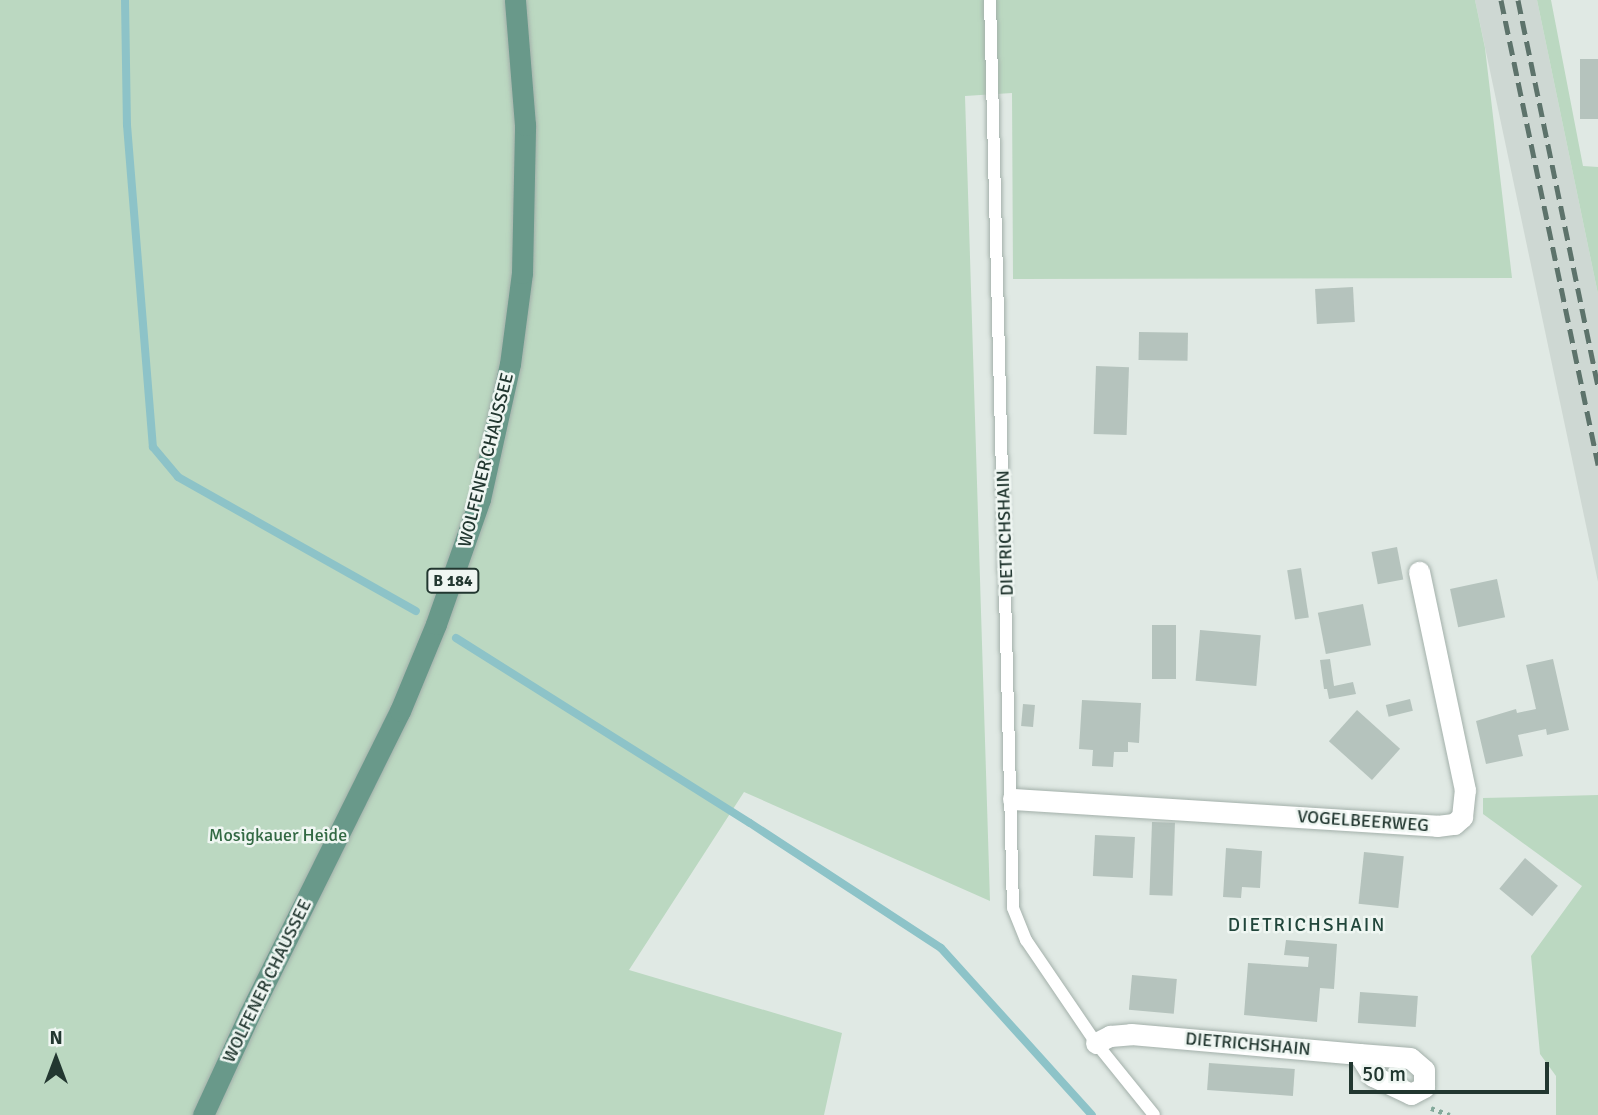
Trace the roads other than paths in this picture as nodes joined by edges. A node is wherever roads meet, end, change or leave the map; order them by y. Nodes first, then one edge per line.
1 (515, 0) edge
2 (990, 0) edge
3 (1419, 572) dead end
4 (1013, 799) junction
5 (1096, 1043) junction
6 (1359, 1054) dead end
7 (203, 1115) edge
8 (1154, 1115) edge

1 - 7 main road, WOLFENER CHAUSSEE / B 184
2 - 4 lane, DIETRICHSHAIN
3 - 4 street, VOGELBEERWEG
4 - 5 lane, DIETRICHSHAIN
5 - 6 street, DIETRICHSHAIN
5 - 8 lane, DIETRICHSHAIN

